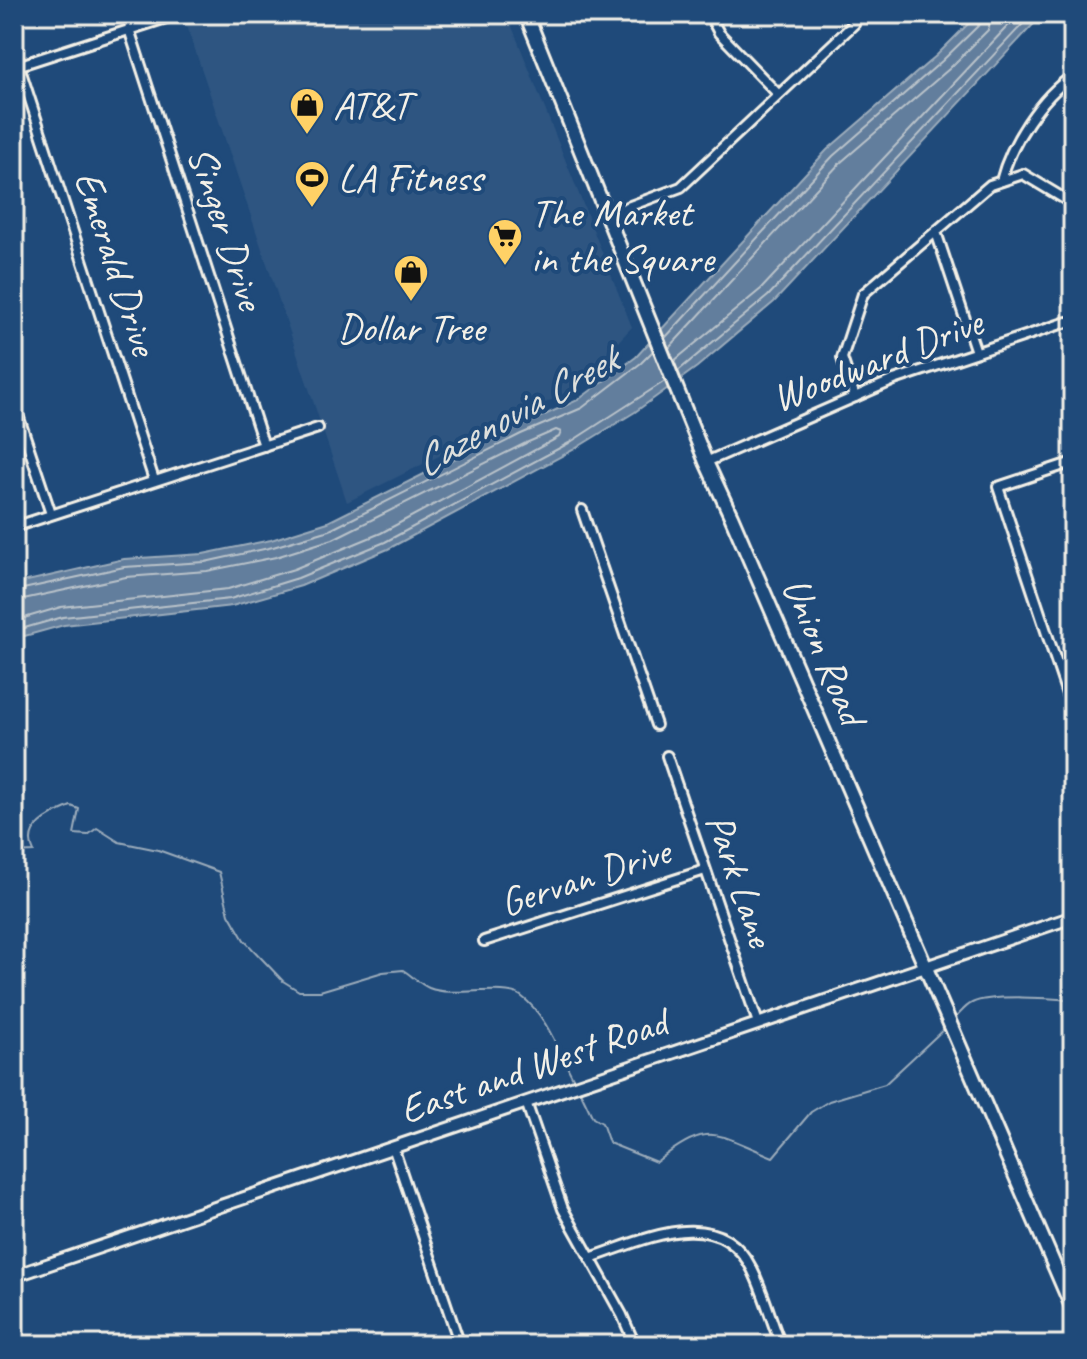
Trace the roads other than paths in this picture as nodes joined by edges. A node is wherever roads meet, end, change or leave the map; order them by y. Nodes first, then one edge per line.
1 (165, 14) edge
2 (526, 14) edge
3 (709, 14) edge
4 (848, 14) edge
5 (129, 29) junction
6 (17, 66) edge
7 (1073, 76) edge
8 (778, 94) junction
9 (1001, 181) junction
10 (1073, 204) edge
11 (606, 215) junction
12 (936, 232) junction
13 (1073, 323) edge
14 (976, 352) junction
15 (855, 397) junction
16 (14, 403) edge
17 (318, 428) dead end
18 (264, 446) junction
19 (706, 462) junction
20 (1073, 462) edge
21 (154, 480) junction
22 (582, 510) dead end
23 (51, 514) junction
24 (14, 527) edge
25 (1073, 712) edge
26 (656, 725) dead end
27 (667, 756) dead end
28 (705, 870) junction
29 (1073, 917) edge
30 (484, 941) dead end
31 (925, 967) junction
32 (758, 1023) junction
33 (526, 1102) junction
34 (393, 1147) junction
35 (590, 1258) junction
36 (14, 1276) edge
37 (1073, 1309) edge
38 (460, 1345) edge
39 (635, 1345) edge
40 (781, 1345) edge

1 - 5 street
2 - 11 main road, Union Road
3 - 8 street
4 - 8 street
5 - 6 street
5 - 18 street, Singer Drive
6 - 21 street, Emerald Drive
7 - 9 street
8 - 11 street
9 - 10 street
9 - 12 street
11 - 19 main road, Union Road
12 - 14 street
12 - 15 street
13 - 14 street, Woodward Drive
14 - 15 street, Woodward Drive
15 - 19 street, Woodward Drive
16 - 23 street
17 - 18 street
18 - 21 street
19 - 31 main road, Union Road
20 - 25 street
21 - 23 street
22 - 26 street
23 - 24 street
27 - 28 street, Park Lane
28 - 30 street, Gervan Drive
28 - 32 street, Park Lane
29 - 31 street, East and West Road
31 - 32 street, East and West Road
31 - 37 main road, Union Road
32 - 33 street, East and West Road
33 - 34 street, East and West Road
33 - 35 street
34 - 36 street, East and West Road
34 - 38 street
35 - 39 street
35 - 40 street

